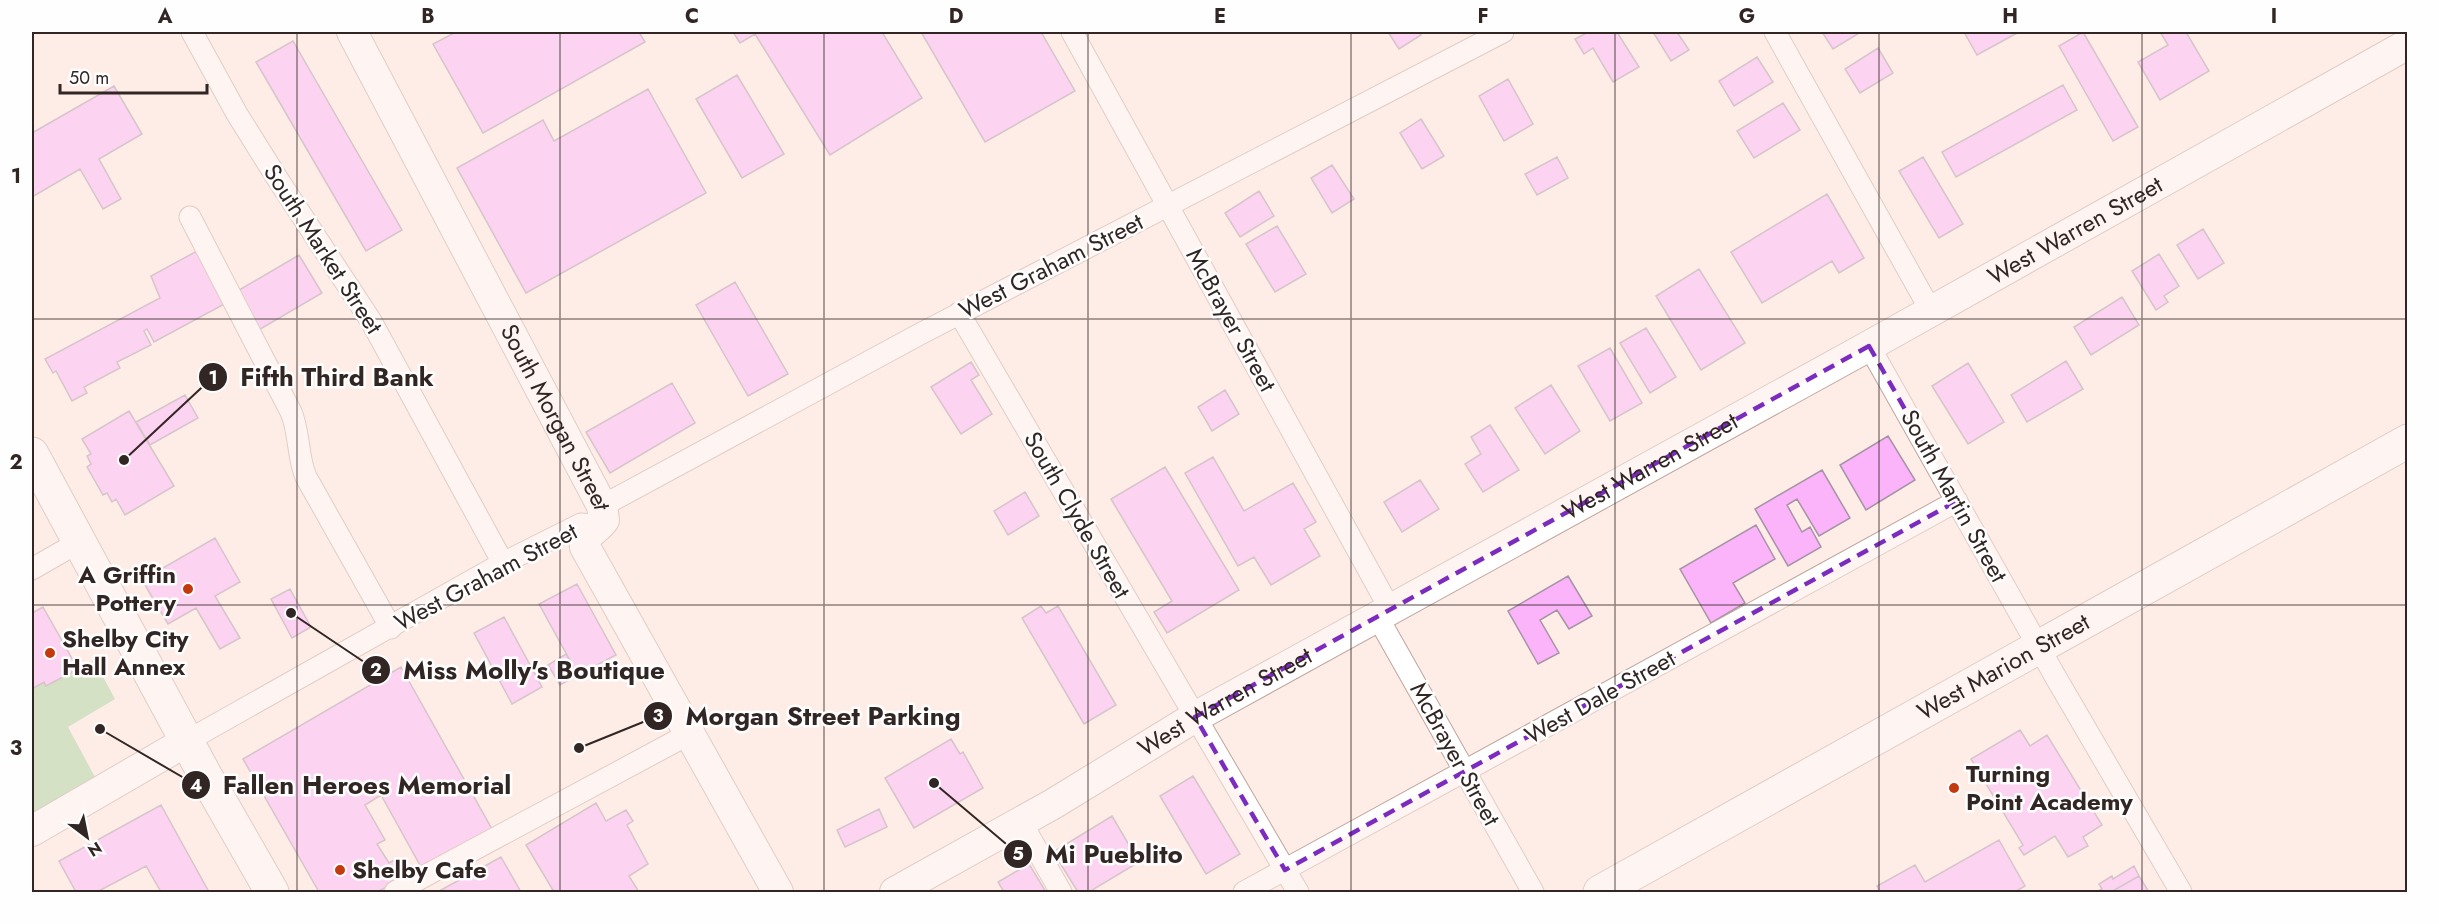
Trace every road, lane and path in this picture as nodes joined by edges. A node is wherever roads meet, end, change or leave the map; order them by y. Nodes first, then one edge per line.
1 (192, 32) edge
2 (352, 32) edge
3 (1071, 32) edge
4 (1503, 32) edge
5 (1775, 32) edge
6 (2408, 44) edge
7 (1168, 206) junction
8 (190, 217) dead end
9 (1931, 311) junction
10 (959, 314) junction
11 (1869, 346) junction
12 (2408, 441) edge
13 (32, 454) edge
14 (1956, 501) junction
15 (600, 516) junction
16 (79, 542) junction
17 (503, 563) junction
18 (32, 569) edge
19 (1384, 613) junction
20 (391, 628) junction
21 (2039, 647) junction
22 (1195, 717) junction
23 (689, 734) junction
24 (187, 741) junction
25 (1465, 771) junction
26 (1021, 822) junction
27 (32, 831) edge
28 (1285, 870) junction
29 (272, 892) edge
30 (396, 892) edge
31 (778, 892) edge
32 (895, 892) edge
33 (1061, 892) edge
34 (1244, 892) edge
35 (1298, 892) edge
36 (1533, 892) edge
37 (1600, 892) edge
38 (2181, 892) edge

1 - 17 street, South Market Street
2 - 15 main road, South Morgan Street
3 - 7 street, McBrayer Street
4 - 7 street, West Graham Street
5 - 9 street
6 - 9 main road, West Warren Street
7 - 10 street, West Graham Street
7 - 19 street, McBrayer Street
8 - 20 street
9 - 11 main road, West Warren Street
10 - 15 street, West Graham Street
10 - 22 street, South Clyde Street
11 - 14 street, South Martin Street
11 - 19 main road, West Warren Street
12 - 21 main road, West Marion Street
13 - 16 main road
14 - 21 street, South Martin Street
14 - 25 street, West Dale Street
15 - 17 street, West Graham Street
15 - 23 main road, South Morgan Street
16 - 18 street
16 - 24 main road
17 - 20 street, West Graham Street
19 - 22 main road, West Warren Street
19 - 25 street, McBrayer Street
20 - 24 street, West Graham Street
21 - 37 main road, West Marion Street
21 - 38 street, South Martin Street
22 - 26 main road, West Warren Street
22 - 28 street, South Clyde Street
23 - 30 street
23 - 31 main road, South Morgan Street
24 - 27 main road
24 - 29 main road
25 - 28 street, West Dale Street
25 - 36 street, McBrayer Street
26 - 32 main road, West Warren Street
26 - 33 street
28 - 34 street, West Dale Street
28 - 35 street, South Clyde Street

